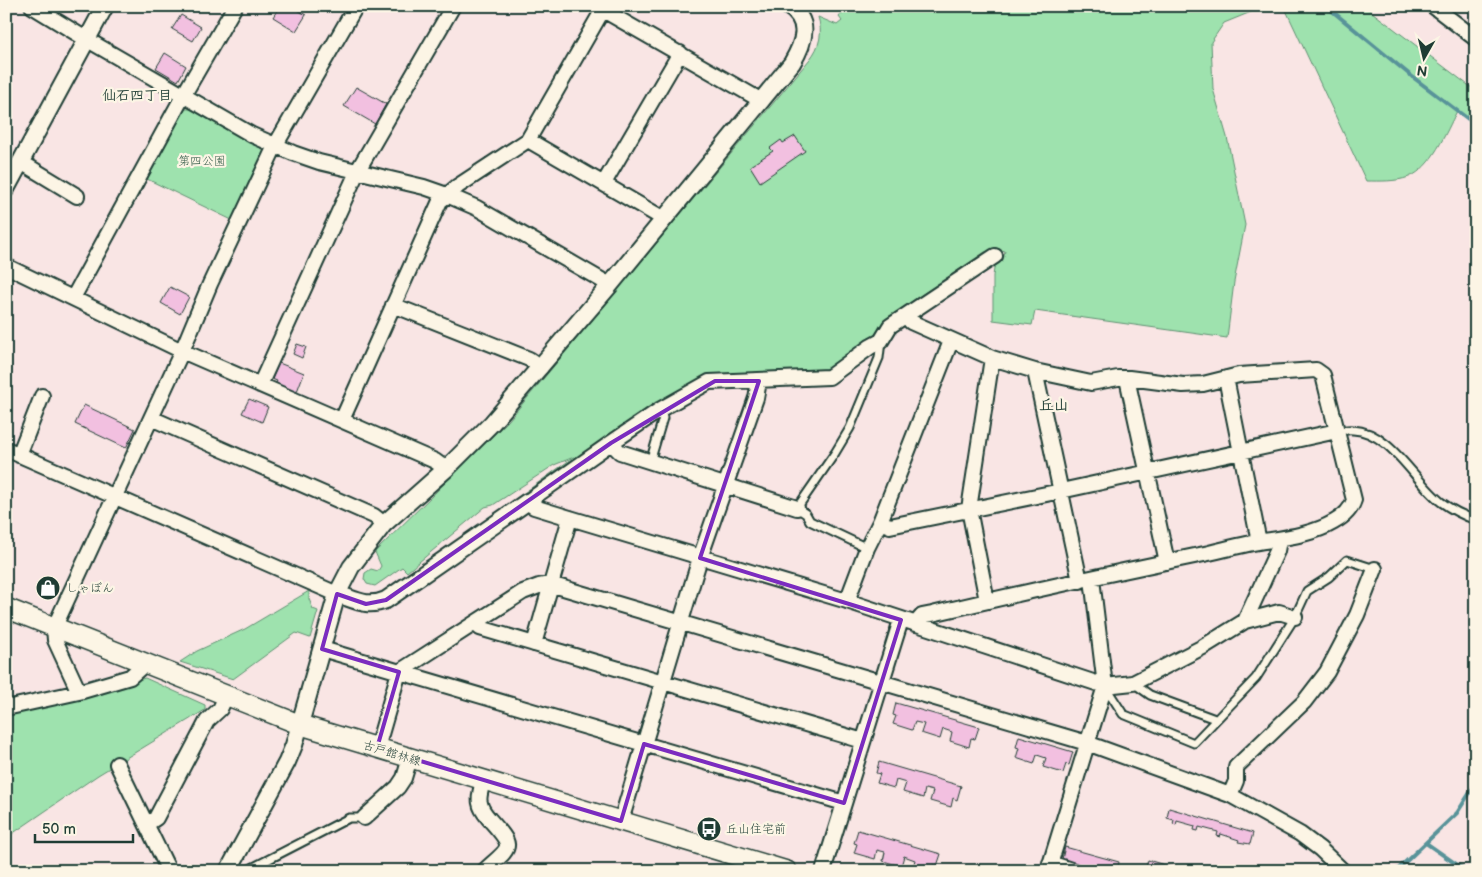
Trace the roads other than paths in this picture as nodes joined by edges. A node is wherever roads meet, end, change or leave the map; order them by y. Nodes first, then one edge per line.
1 (32, 6) edge
2 (105, 6) edge
3 (235, 6) edge
4 (356, 6) edge
5 (453, 6) edge
6 (788, 6) edge
7 (1433, 6) edge
8 (602, 8) edge
9 (1476, 39) edge
10 (86, 40) junction
11 (680, 54) junction
12 (183, 96) junction
13 (762, 101) junction
14 (528, 140) junction
15 (275, 146) junction
16 (14, 168) edge
17 (358, 170) junction
18 (604, 183) junction
19 (6, 190) edge
20 (447, 195) junction
21 (77, 196) dead end
22 (664, 219) junction
23 (995, 256) dead end
24 (6, 266) edge
25 (610, 285) junction
26 (72, 298) junction
27 (393, 306) junction
28 (906, 316) junction
29 (881, 341) junction
30 (951, 341) junction
31 (182, 351) junction
32 (992, 358) junction
33 (541, 367) junction
34 (1036, 371) junction
35 (1129, 378) junction
36 (1226, 378) junction
37 (759, 380) junction
38 (260, 384) junction
39 (42, 396) dead end
40 (661, 410) junction
41 (151, 418) junction
42 (342, 420) junction
43 (1338, 431) junction
44 (611, 442) junction
45 (1239, 451) junction
46 (12, 452) edge
47 (650, 462) junction
48 (446, 469) junction
49 (1147, 471) junction
50 (725, 486) junction
51 (1061, 491) junction
52 (115, 497) junction
53 (527, 502) junction
54 (796, 508) junction
55 (969, 509) junction
56 (570, 518) junction
57 (1476, 520) edge
58 (880, 522) junction
59 (384, 524) junction
60 (1279, 540) junction
61 (1259, 542) junction
62 (867, 548) junction
63 (700, 558) junction
64 (1167, 562) junction
65 (1375, 569) joint
66 (1086, 580) junction
67 (550, 584) junction
68 (338, 594) junction
69 (846, 601) junction
70 (987, 601) junction
71 (6, 608) edge
72 (1296, 617) junction
73 (901, 620) junction
74 (1245, 621) junction
75 (680, 622) junction
76 (476, 623) junction
77 (915, 624) junction
78 (54, 628) junction
79 (534, 644) junction
80 (322, 649) junction
81 (143, 663) junction
82 (399, 672) junction
83 (662, 682) junction
84 (882, 682) junction
85 (1133, 683) junction
86 (1105, 686) junction
87 (79, 692) junction
88 (226, 696) junction
89 (6, 708) edge
90 (1215, 719) junction
91 (301, 725) junction
92 (863, 741) junction
93 (1087, 743) junction
94 (644, 744) junction
95 (377, 748) junction
96 (410, 758) junction
97 (117, 764) dead end
98 (483, 780) junction
99 (1230, 795) junction
100 (844, 803) junction
101 (364, 818) joint
102 (621, 821) junction
103 (147, 824) junction
104 (1049, 867) edge
105 (777, 869) edge
106 (229, 870) edge
107 (169, 871) edge
108 (484, 871) edge
109 (823, 871) edge
110 (1074, 871) edge
111 (1343, 871) edge

1 - 10 street
2 - 10 street
3 - 12 street
4 - 15 street
5 - 17 street
6 - 13 street
7 - 9 street
8 - 11 street
8 - 14 street
10 - 12 street
10 - 16 street
11 - 13 street
11 - 18 street
12 - 15 street
12 - 26 street
13 - 22 street
14 - 18 street
14 - 20 street
15 - 17 street
15 - 31 street
16 - 19 street
16 - 21 street
17 - 20 street
17 - 38 street
18 - 22 street
20 - 25 street
20 - 27 street
22 - 25 street
23 - 28 street
24 - 26 street
25 - 33 street
26 - 31 street
27 - 33 street
27 - 42 street
28 - 29 street
28 - 30 street
29 - 37 street
29 - 54 lane
30 - 32 street
30 - 58 street
31 - 38 street
31 - 41 street
32 - 34 street
32 - 55 street
33 - 48 street
34 - 35 street
34 - 51 street
35 - 36 street
35 - 49 street
36 - 43 street
36 - 45 street
37 - 40 street
37 - 50 street
38 - 42 street
39 - 46 street
40 - 44 street
40 - 47 lane
41 - 52 street
41 - 59 street
42 - 48 street
43 - 45 street
43 - 57 lane
43 - 60 street
44 - 47 street
44 - 53 street
45 - 49 street
45 - 61 street
46 - 52 street
47 - 50 street
48 - 59 street
49 - 51 street
49 - 64 street
50 - 54 street
50 - 63 street
51 - 55 street
51 - 66 street
52 - 68 street
52 - 78 street
53 - 56 street
53 - 68 street
54 - 62 lane
55 - 58 street
55 - 70 street
56 - 63 street
56 - 67 street
58 - 62 street
59 - 68 street
60 - 61 street
60 - 74 street
61 - 64 street
62 - 69 street
63 - 69 street
63 - 75 street
64 - 66 street
65 - 72 lane
65 - 99 street
66 - 70 street
66 - 86 street
67 - 75 street
67 - 76 street
67 - 79 street
68 - 80 street
69 - 73 street
70 - 77 street
71 - 78 main road, 古戸館林線
72 - 74 street
72 - 90 lane
73 - 77 street
73 - 84 street
74 - 85 street
75 - 83 street
75 - 84 street
76 - 79 street
76 - 82 street
77 - 86 street
78 - 81 main road, 古戸館林線
78 - 87 street
79 - 83 street
80 - 82 street
80 - 91 street
81 - 87 street
81 - 88 main road, 古戸館林線
82 - 94 street
82 - 95 street
83 - 92 street
83 - 94 street
84 - 92 street
84 - 93 street
85 - 86 street
85 - 90 lane
86 - 90 lane
86 - 93 street
87 - 89 street
88 - 91 main road, 古戸館林線
88 - 103 street
91 - 95 main road, 古戸館林線
91 - 106 street
92 - 100 street
93 - 99 street
93 - 104 street
94 - 100 street
94 - 102 street
95 - 96 main road, 古戸館林線
96 - 98 main road, 古戸館林線
96 - 101 street
97 - 103 street
98 - 102 main road, 古戸館林線
98 - 108 street
99 - 111 street
100 - 109 street
101 - 106 lane
102 - 105 main road, 古戸館林線
103 - 107 street
104 - 110 street

